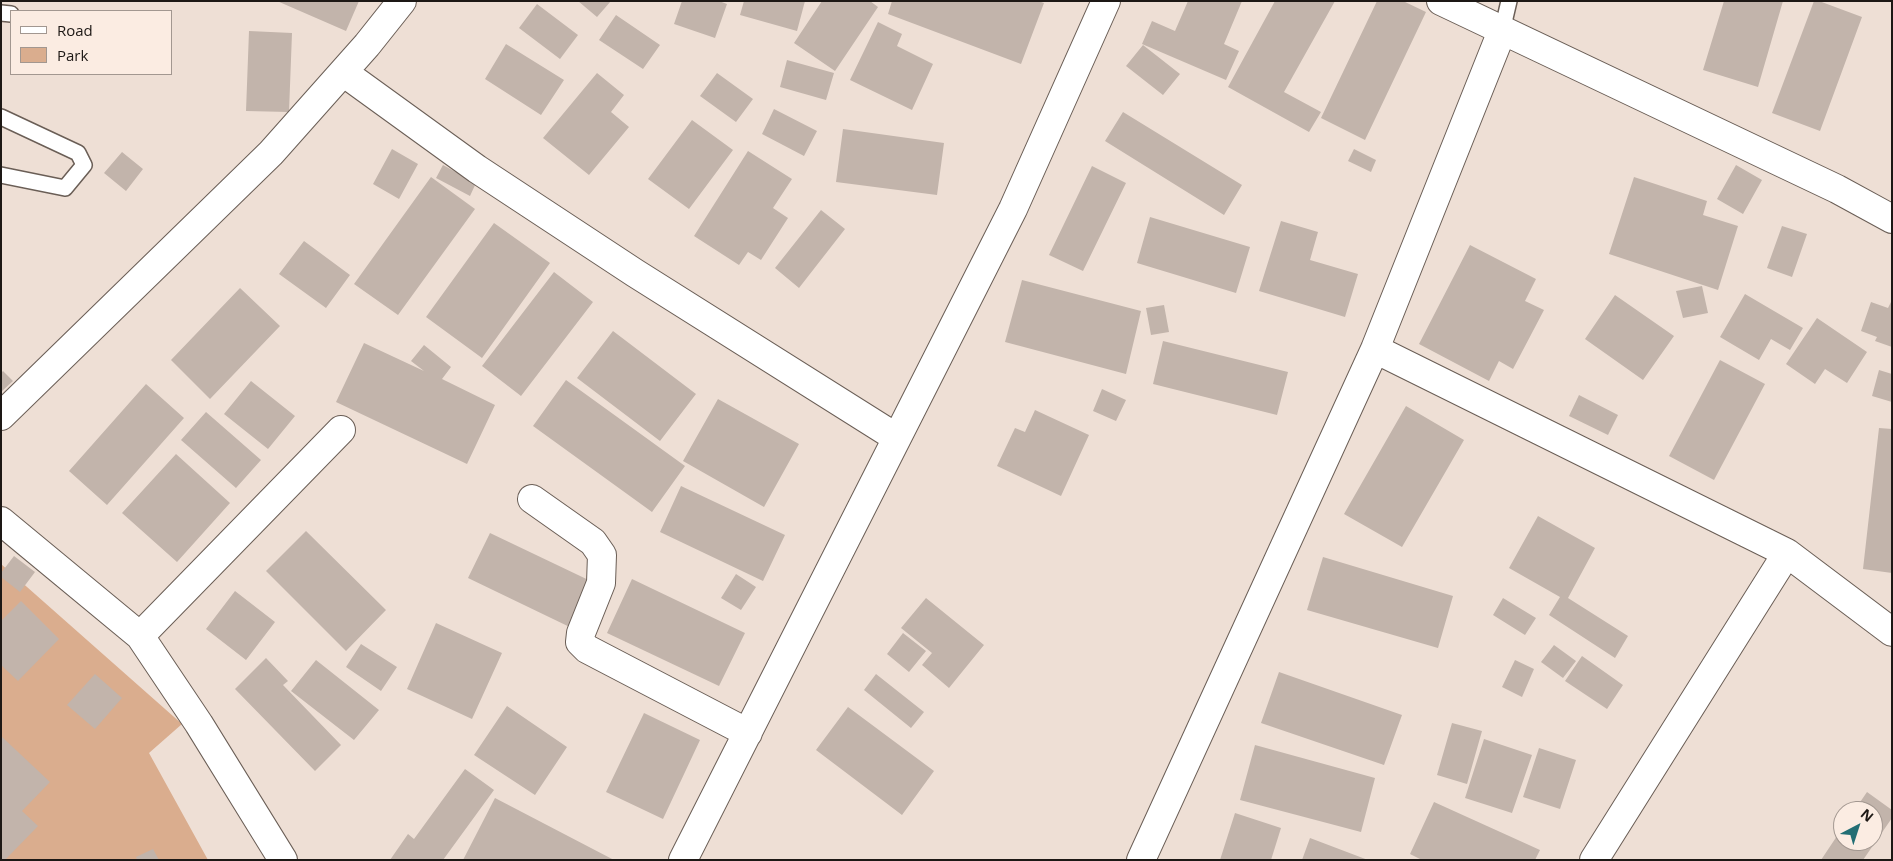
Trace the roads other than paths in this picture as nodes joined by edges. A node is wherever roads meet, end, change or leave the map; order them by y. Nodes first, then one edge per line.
1 (402, 1) edge
2 (1106, 1) edge
3 (1441, 1) edge
4 (1509, 1) edge
5 (1502, 32) junction
6 (342, 72) junction
7 (1, 117) edge
8 (1, 175) edge
9 (1892, 219) edge
10 (1375, 349) junction
11 (1, 416) edge
12 (341, 430) dead end
13 (897, 438) junction
14 (532, 499) dead end
15 (1, 521) edge
16 (1787, 553) junction
17 (1892, 632) edge
18 (140, 636) junction
19 (748, 732) junction
20 (283, 860) edge
21 (683, 860) edge
22 (1141, 860) edge
23 (1594, 860) edge

1 - 6 street
2 - 13 street
3 - 5 street
4 - 5 lane
5 - 9 street
5 - 10 street
6 - 11 street
6 - 13 street
7 - 8 lane
10 - 16 street
10 - 22 street
12 - 18 street
13 - 19 street
14 - 19 street
15 - 18 street
16 - 17 street
16 - 23 street
18 - 20 street
19 - 21 street

